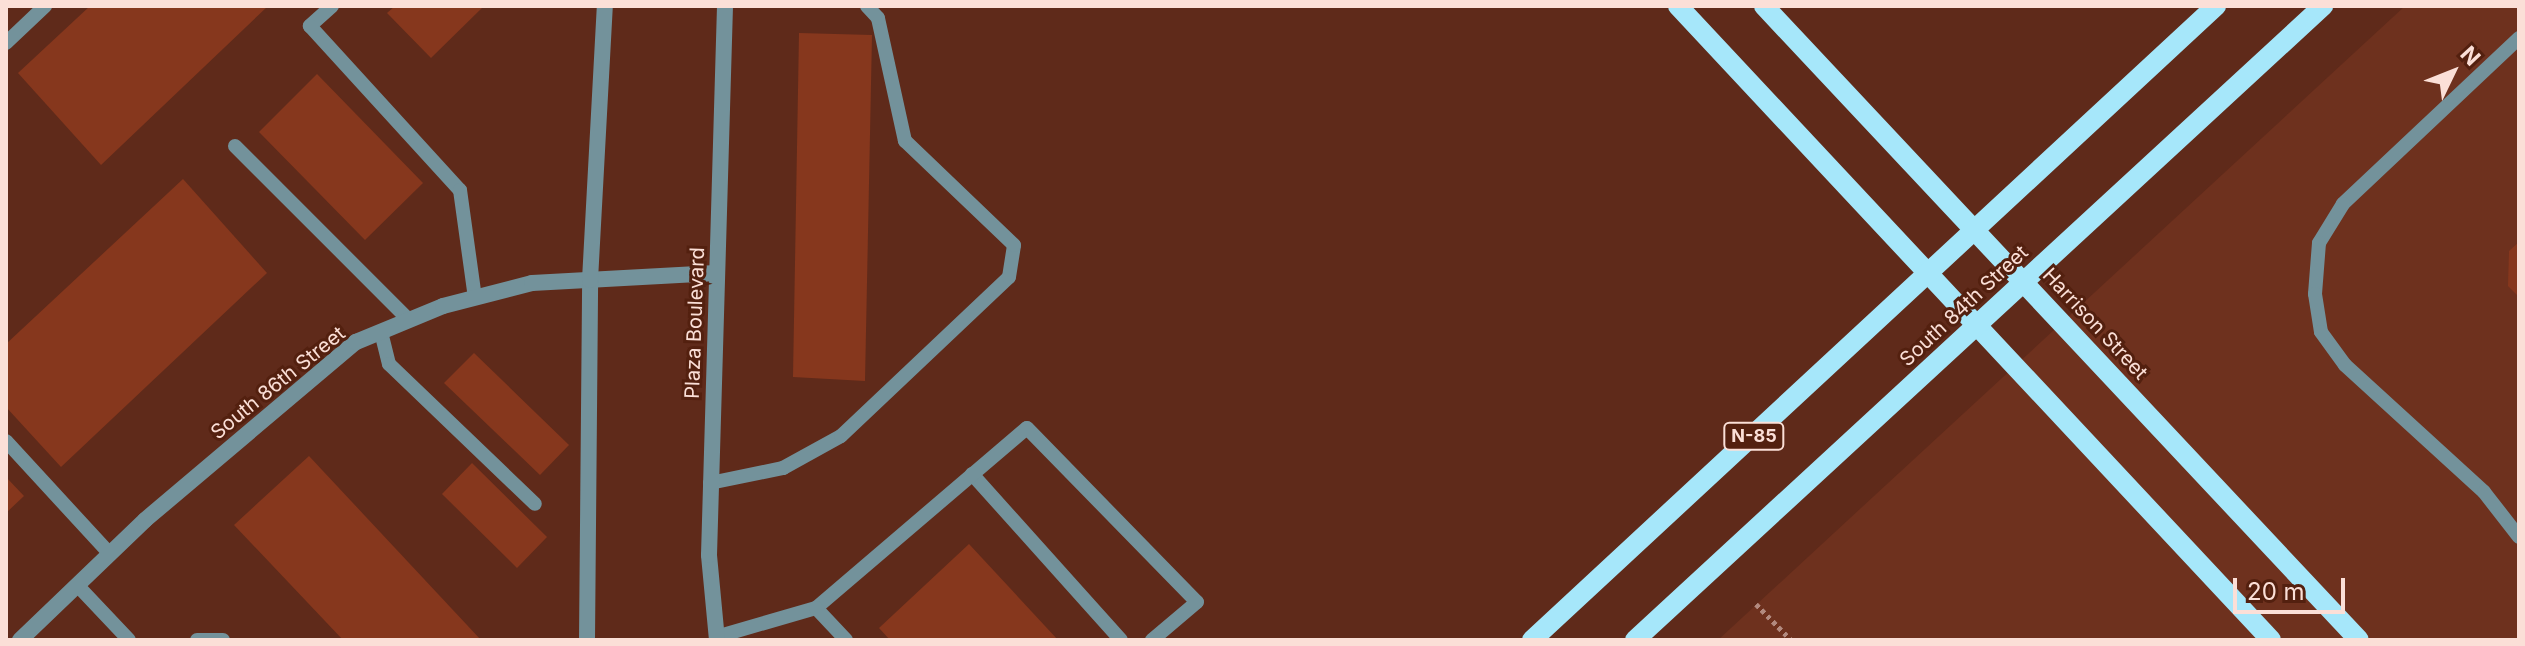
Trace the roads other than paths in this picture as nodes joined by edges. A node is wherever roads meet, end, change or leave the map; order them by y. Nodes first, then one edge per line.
1 (45, 6) edge
2 (332, 6) edge
3 (605, 6) edge
4 (725, 6) edge
5 (867, 6) edge
6 (1678, 6) edge
7 (1764, 6) edge
8 (2216, 6) edge
9 (2323, 6) edge
10 (2519, 38) edge
11 (6, 43) edge
12 (235, 146) dead end
13 (1976, 233) junction
14 (716, 273) junction
15 (1928, 273) junction
16 (590, 280) junction
17 (2024, 284) junction
18 (475, 298) junction
19 (409, 320) junction
20 (1978, 327) junction
21 (381, 332) junction
22 (6, 441) edge
23 (972, 474) junction
24 (710, 483) junction
25 (535, 504) dead end
26 (2519, 537) edge
27 (110, 554) junction
28 (78, 586) junction
29 (816, 608) junction
30 (716, 638) edge
31 (20, 640) edge
32 (129, 640) edge
33 (197, 640) edge
34 (223, 640) edge
35 (587, 640) edge
36 (846, 640) edge
37 (1121, 640) edge
38 (1152, 640) edge
39 (1532, 640) edge
40 (1635, 640) edge
41 (2271, 640) edge
42 (2359, 640) edge

1 - 11 lane
2 - 18 lane
3 - 16 street
4 - 14 street, Plaza Boulevard
5 - 24 lane
6 - 15 main road
7 - 13 main road, Harrison Street
8 - 13 main road, N-85
9 - 17 main road, South 84th Street
10 - 26 lane
12 - 19 lane
13 - 15 main road, N-85
13 - 17 main road, Harrison Street
14 - 16 street, South 86th Street
14 - 24 street, Plaza Boulevard
15 - 20 main road
15 - 39 main road, N-85
16 - 18 street, South 86th Street
16 - 35 street
17 - 20 main road, South 84th Street
17 - 42 main road, Harrison Street
18 - 19 street, South 86th Street
19 - 21 street, South 86th Street
20 - 40 main road, South 84th Street
20 - 41 main road
21 - 25 lane
21 - 27 street, South 86th Street
22 - 27 lane
23 - 29 lane
23 - 37 lane
23 - 38 lane
24 - 30 street, Plaza Boulevard
27 - 28 street, South 86th Street
28 - 31 street, South 86th Street
28 - 32 lane
29 - 30 lane
29 - 36 lane
33 - 34 lane

